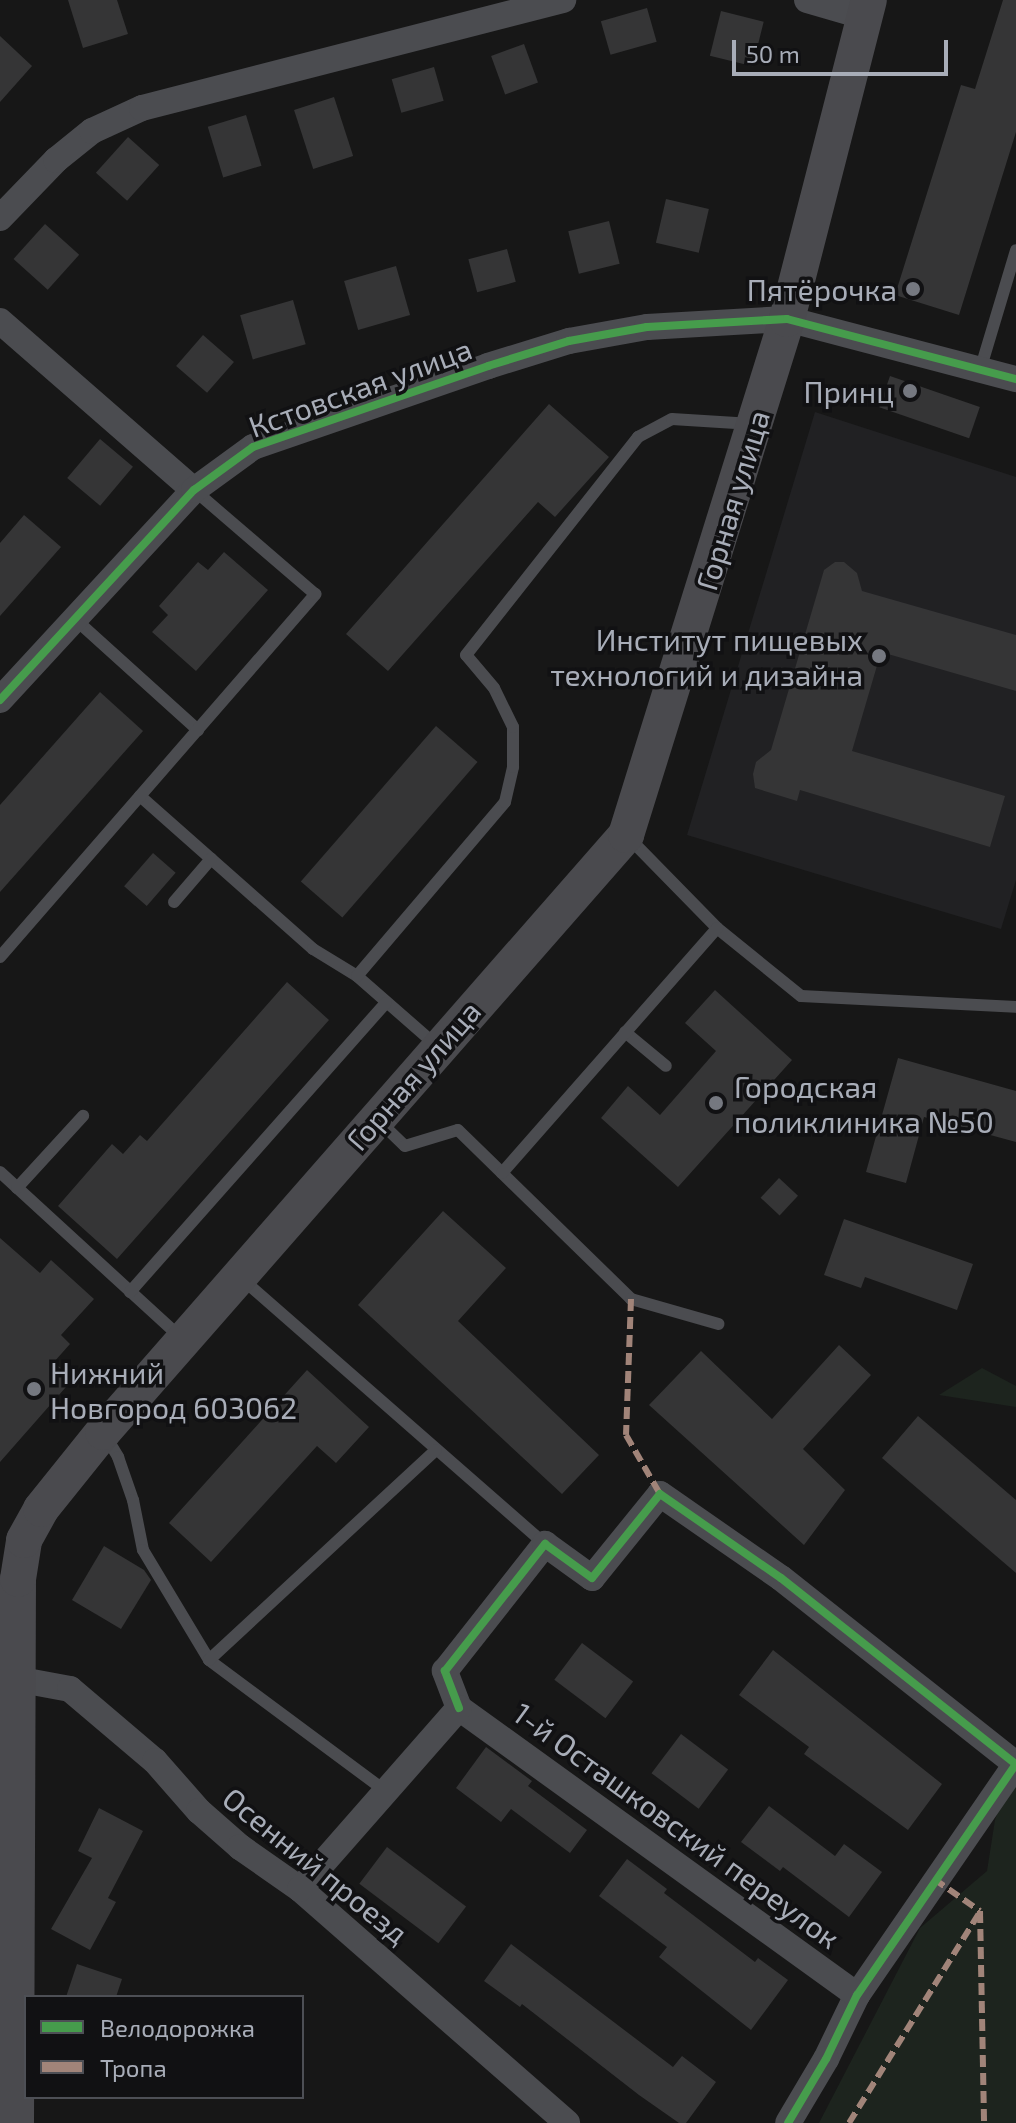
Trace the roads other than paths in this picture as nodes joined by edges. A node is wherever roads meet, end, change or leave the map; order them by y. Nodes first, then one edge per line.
1 (563, 0) edge
2 (807, 0) edge
3 (868, 8) edge
4 (0, 218) edge
5 (1016, 250) edge
6 (787, 319) junction
7 (0, 321) edge
8 (981, 367) junction
9 (1016, 379) edge
10 (755, 424) junction
11 (194, 490) junction
12 (75, 619) junction
13 (0, 700) edge
14 (198, 730) junction
15 (140, 796) junction
16 (626, 835) junction
17 (211, 859) junction
18 (174, 902) dead end
19 (717, 928) junction
20 (0, 957) edge
21 (357, 976) junction
22 (386, 1003) junction
23 (1016, 1007) edge
24 (625, 1032) junction
25 (437, 1047) junction
26 (666, 1066) dead end
27 (83, 1116) dead end
28 (376, 1118) junction
29 (0, 1172) edge
30 (502, 1173) junction
31 (17, 1188) junction
32 (239, 1276) junction
33 (130, 1292) junction
34 (719, 1324) dead end
35 (184, 1340) junction
36 (103, 1432) junction
37 (436, 1450) junction
38 (545, 1544) junction
39 (209, 1660) junction
40 (16, 1679) junction
41 (459, 1708) junction
42 (1016, 1764) edge
43 (384, 1790) junction
44 (300, 1889) junction
45 (857, 1995) junction
46 (16, 2123) edge
47 (567, 2123) edge
48 (788, 2123) edge

1 - 4 street
2 - 3 street
3 - 6 main road, Горная улица
5 - 8 lane
6 - 8 street, Кстовская улица
6 - 10 main road, Горная улица
6 - 11 street, Кстовская улица
7 - 11 street
8 - 9 street, Кстовская улица
10 - 16 main road, Горная улица
10 - 21 lane
11 - 12 street, Кстовская улица
11 - 14 lane
12 - 13 street, Кстовская улица
12 - 14 lane
14 - 15 lane
15 - 17 lane
15 - 20 lane
16 - 19 lane
16 - 25 main road, Горная улица
17 - 18 lane
17 - 21 lane
19 - 23 lane
19 - 24 lane
21 - 22 lane
22 - 25 lane
22 - 33 lane
24 - 26 lane
24 - 30 lane
25 - 28 main road, Горная улица
27 - 31 lane
28 - 30 lane
28 - 32 main road, Горная улица
29 - 31 lane
30 - 34 lane
31 - 33 lane
32 - 35 main road, Горная улица
32 - 37 lane
33 - 35 lane
35 - 36 main road, Горная улица
36 - 39 lane
36 - 40 main road, Горная улица
37 - 38 lane
37 - 39 lane
38 - 41 street
38 - 42 street
39 - 43 lane
40 - 44 street, Осенний проезд
40 - 46 main road, Горная улица
41 - 43 street
41 - 45 street, 1-й Осташковский переулок
42 - 45 street
43 - 44 street
44 - 47 street, Осенний проезд
45 - 48 street

